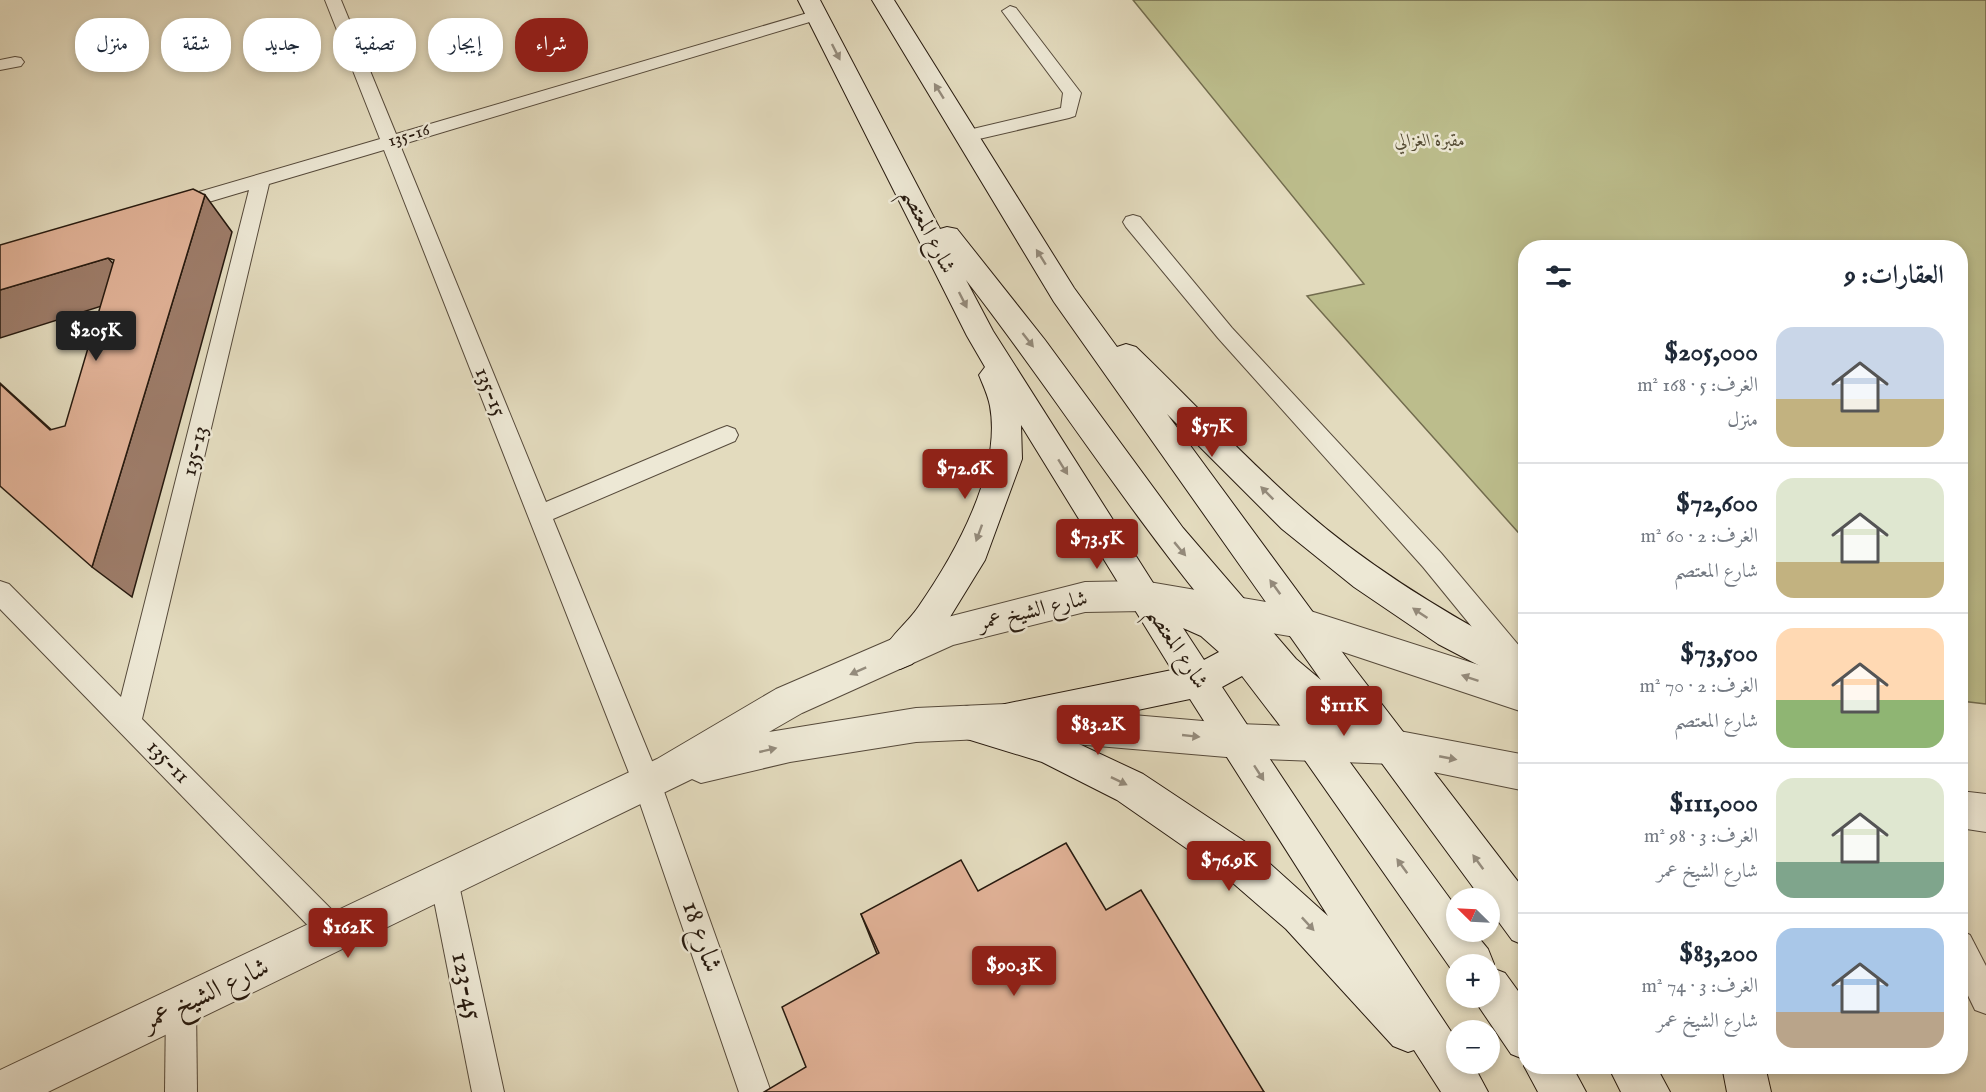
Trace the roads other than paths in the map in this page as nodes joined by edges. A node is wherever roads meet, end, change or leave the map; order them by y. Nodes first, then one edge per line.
1 (333, 0) edge
2 (883, 0) edge
3 (813, 8) edge
4 (1010, 11) dead end
5 (966, 136) junction
6 (390, 142) junction
7 (901, 179) junction
8 (261, 180) junction
9 (159, 211) edge
10 (1133, 222) dead end
11 (1064, 295) junction
12 (981, 336) junction
13 (727, 435) dead end
14 (539, 515) junction
15 (0, 592) edge
16 (1143, 596) junction
17 (1232, 611) junction
18 (1301, 623) junction
19 (1255, 651) junction
20 (900, 653) junction
21 (1518, 663) edge
22 (1518, 669) edge
23 (1199, 681) junction
24 (1518, 694) edge
25 (1005, 721) junction
26 (128, 723) junction
27 (967, 723) junction
28 (1238, 741) junction
29 (1315, 744) junction
30 (1394, 747) junction
31 (1518, 771) edge
32 (658, 777) junction
33 (1968, 810) edge
34 (1986, 813) edge
35 (444, 880) junction
36 (1518, 915) edge
37 (335, 933) junction
38 (1466, 954) edge
39 (1968, 962) edge
40 (1986, 999) edge
41 (1500, 1002) edge
42 (181, 1006) junction
43 (1518, 1027) edge
44 (1551, 1074) edge
45 (1635, 1074) edge
46 (1745, 1074) edge
47 (1, 1092) edge
48 (181, 1092) edge
49 (488, 1092) edge
50 (755, 1092) edge
51 (1466, 1092) edge
52 (1564, 1092) edge
53 (1648, 1092) edge
54 (1749, 1092) edge

1 - 6 lane, 135-15
5 -> 2 main road
3 - 6 lane, 135-16
3 -> 7 main road, شارع المعتصم
4 - 5 lane
11 -> 5 main road
6 - 8 lane, 135-16
6 - 14 lane, 135-15
7 -> 12 main road, شارع المعتصم
7 -> 17 main road
8 - 9 lane, 135-16
8 - 26 lane, 135-13
10 - 21 lane
18 -> 11 main road
22 -> 11 main road
12 -> 16 main road, شارع المعتصم
12 -> 20 main road
13 - 14 lane
14 - 32 lane, 135-15
15 - 26 lane, 135-11
16 - 17 main road, شارع الشيخ عمر
16 - 19 main road
16 - 20 main road, شارع الشيخ عمر
16 - 23 main road, شارع المعتصم
17 - 18 main road, شارع الشيخ عمر
17 - 19 main road
18 - 19 main road
24 -> 18 main road, شارع الشيخ عمر
18 - 30 main road
19 - 23 main road
19 - 29 main road
19 - 30 main road
20 -> 32 main road, شارع الشيخ عمر
23 - 25 main road
23 - 28 main road, شارع المعتصم
25 - 27 main road, شارع الشيخ عمر
25 -> 28 main road, شارع الشيخ عمر
26 - 37 lane, 135-11
32 -> 27 main road, شارع الشيخ عمر
27 -> 51 main road
28 - 29 main road, شارع الشيخ عمر
28 -> 51 main road, شارع المعتصم
29 - 30 main road, شارع الشيخ عمر
38 -> 29 main road
30 -> 31 main road, شارع الشيخ عمر
36 -> 30 main road
32 - 35 main road, شارع الشيخ عمر
32 - 50 lane, شارع 18
33 - 34 main road
35 - 37 main road, شارع الشيخ عمر
35 - 49 lane, 123-45
37 - 42 main road, شارع الشيخ عمر
39 - 40 lane
41 - 43 main road
42 - 47 main road, شارع الشيخ عمر
42 - 48 lane
44 - 52 main road
45 - 53 main road
46 - 54 main road

